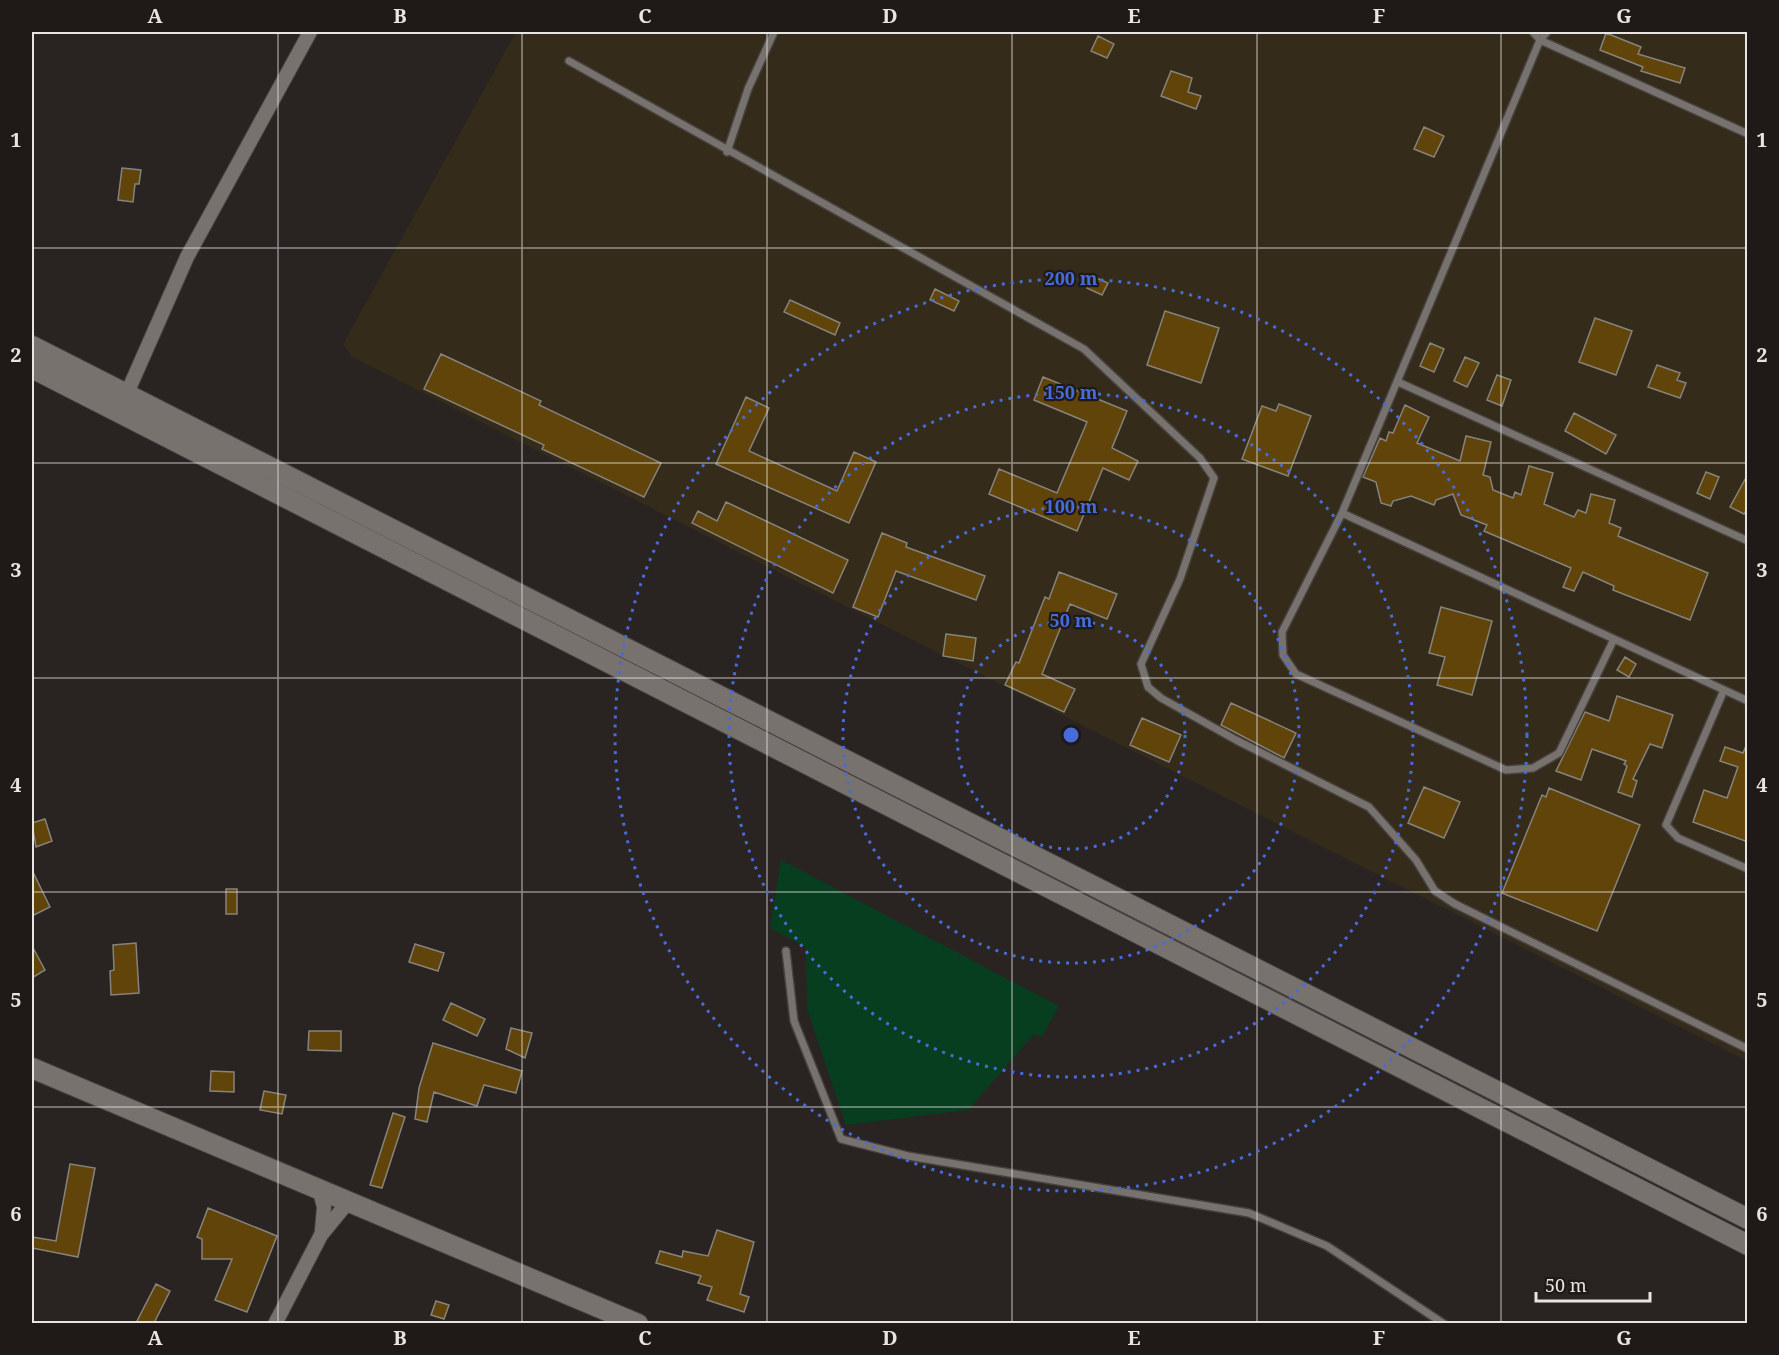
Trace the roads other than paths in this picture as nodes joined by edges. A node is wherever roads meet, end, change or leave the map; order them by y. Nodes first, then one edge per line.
1 (310, 32) edge
2 (774, 32) edge
3 (1533, 32) edge
4 (1547, 32) edge
5 (1540, 40) junction
6 (569, 61) dead end
7 (1748, 134) edge
8 (727, 152) junction
9 (32, 346) edge
10 (32, 368) edge
11 (1398, 382) junction
12 (128, 394) junction
13 (114, 411) junction
14 (1342, 513) junction
15 (1748, 541) edge
16 (1614, 639) junction
17 (1724, 690) junction
18 (1748, 700) edge
19 (1748, 869) edge
20 (786, 951) dead end
21 (1748, 1049) edge
22 (32, 1068) edge
23 (319, 1188) junction
24 (349, 1201) junction
25 (1748, 1219) edge
26 (321, 1235) junction
27 (1748, 1245) edge
28 (275, 1323) edge
29 (638, 1323) edge
30 (1444, 1323) edge

1 - 12 street
2 - 8 lane
3 - 5 lane
4 - 5 lane
5 - 7 lane
5 - 11 lane
6 - 8 lane
8 - 21 lane
9 - 12 main road
10 - 13 main road
11 - 14 lane
11 - 15 lane
12 - 13 street
12 - 25 main road
13 - 27 main road
14 - 16 lane
14 - 16 lane
16 - 17 lane
17 - 18 lane
17 - 19 lane
20 - 30 lane
22 - 23 main road
23 - 24 main road
23 - 26 street
24 - 26 street
24 - 29 main road
26 - 28 street

